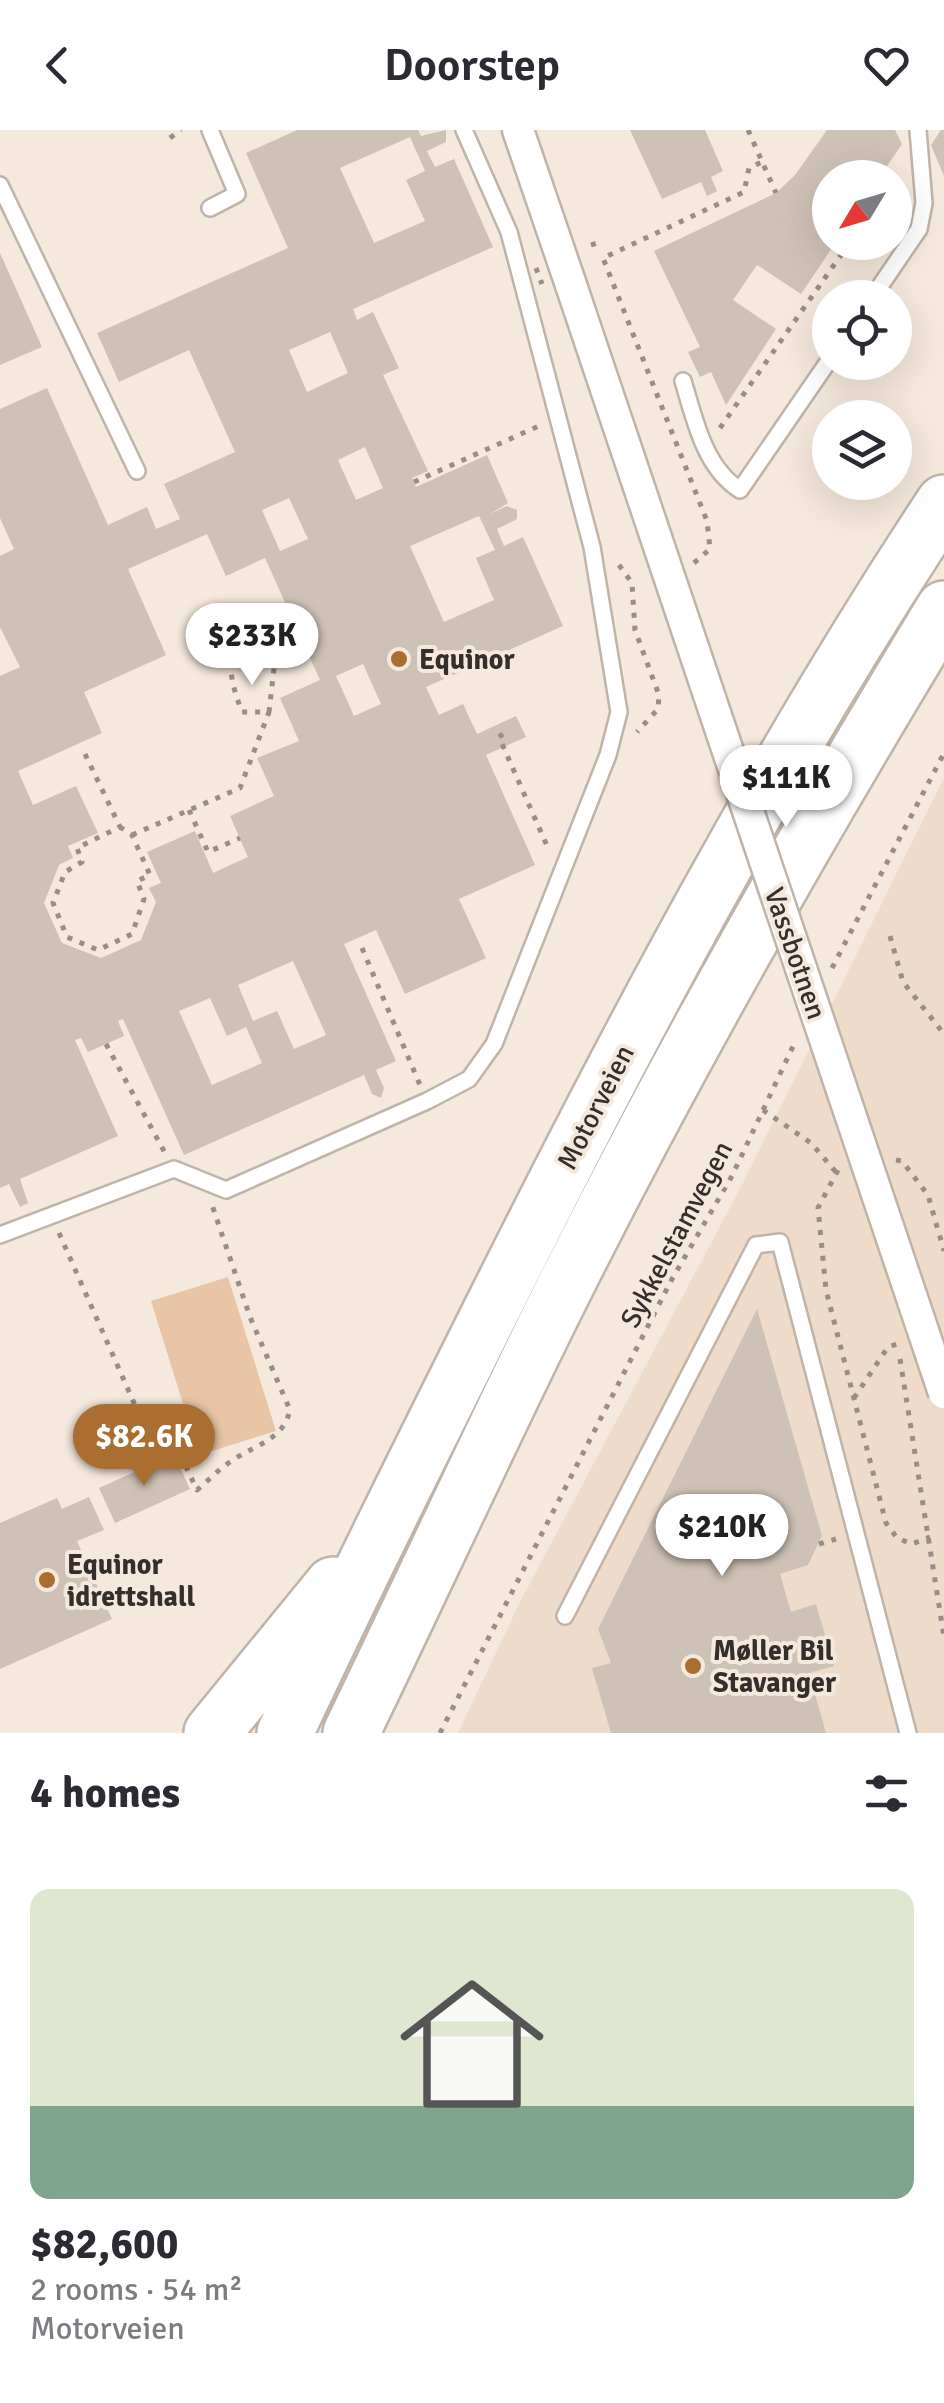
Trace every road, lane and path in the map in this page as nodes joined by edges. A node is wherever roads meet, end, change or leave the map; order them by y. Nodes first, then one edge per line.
1 (181, 130) edge
2 (210, 130) edge
3 (464, 130) edge
4 (518, 130) edge
5 (748, 130) edge
6 (918, 130) edge
7 (170, 138) dead end
8 (762, 162) junction
9 (0, 185) edge
10 (776, 193) dead end
11 (210, 208) dead end
12 (838, 260) edge
13 (884, 280) edge
14 (816, 380) edge
15 (683, 381) dead end
16 (544, 424) dead end
17 (700, 436) junction
18 (676, 446) junction
19 (137, 471) dead end
20 (414, 482) dead end
21 (944, 503) edge
22 (690, 566) dead end
23 (632, 583) dead end
24 (944, 609) edge
25 (293, 620) dead end
26 (262, 633) junction
27 (269, 712) junction
28 (503, 734) dead end
29 (944, 753) edge
30 (86, 754) dead end
31 (608, 755) junction
32 (189, 810) junction
33 (120, 828) junction
34 (132, 836) junction
35 (240, 838) dead end
36 (562, 878) junction
37 (890, 936) dead end
38 (362, 948) dead end
39 (824, 984) dead end
40 (944, 1034) edge
41 (797, 1038) dead end
42 (106, 1044) dead end
43 (427, 1102) junction
44 (763, 1110) junction
45 (889, 1159) dead end
46 (848, 1166) dead end
47 (174, 1169) junction
48 (835, 1171) junction
49 (203, 1181) junction
50 (51, 1216) junction
51 (0, 1235) edge
52 (944, 1251) edge
53 (894, 1332) dead end
54 (897, 1344) junction
55 (944, 1393) edge
56 (853, 1398) junction
57 (506, 1411) junction
58 (378, 1537) junction
59 (930, 1538) junction
60 (565, 1616) dead end
61 (944, 1638) edge
62 (212, 1733) edge
63 (286, 1733) edge
64 (351, 1733) edge
65 (379, 1733) edge
66 (440, 1733) edge
67 (908, 1733) edge

1 - 7 path
2 - 11 lane
3 - 31 lane
4 - 55 street, Vassbotnen, bridge
5 - 8 path
6 - 13 lane
8 - 10 path
8 - 18 path
9 - 19 lane
12 - 17 path
14 - 17 lane
15 - 17 lane
16 - 20 path
17 - 18 path
18 - 22 path
21 - 58 highway, Motorveien
23 - 31 path
24 - 57 highway, Motorveien
25 - 26 path
26 - 27 path
26 - 27 path
27 - 32 path
28 - 36 path
29 - 39 path
30 - 33 path
31 - 36 lane
32 - 34 path
32 - 35 path
33 - 34 path
33 - 34 path
36 - 43 lane
37 - 40 path
38 - 43 path
41 - 44 path, Sykkelstamvegen
42 - 47 path
43 - 49 lane
44 - 48 path
44 - 66 path, Sykkelstamvegen
45 - 52 path
46 - 48 path
47 - 49 lane
47 - 50 lane
48 - 56 path
49 - 50 path
50 - 51 lane
53 - 54 path
54 - 56 path
54 - 59 path
56 - 59 path
57 - 64 highway, Motorveien
57 - 65 highway
58 - 62 highway
58 - 63 highway, Motorveien
59 - 61 path
60 - 67 lane

